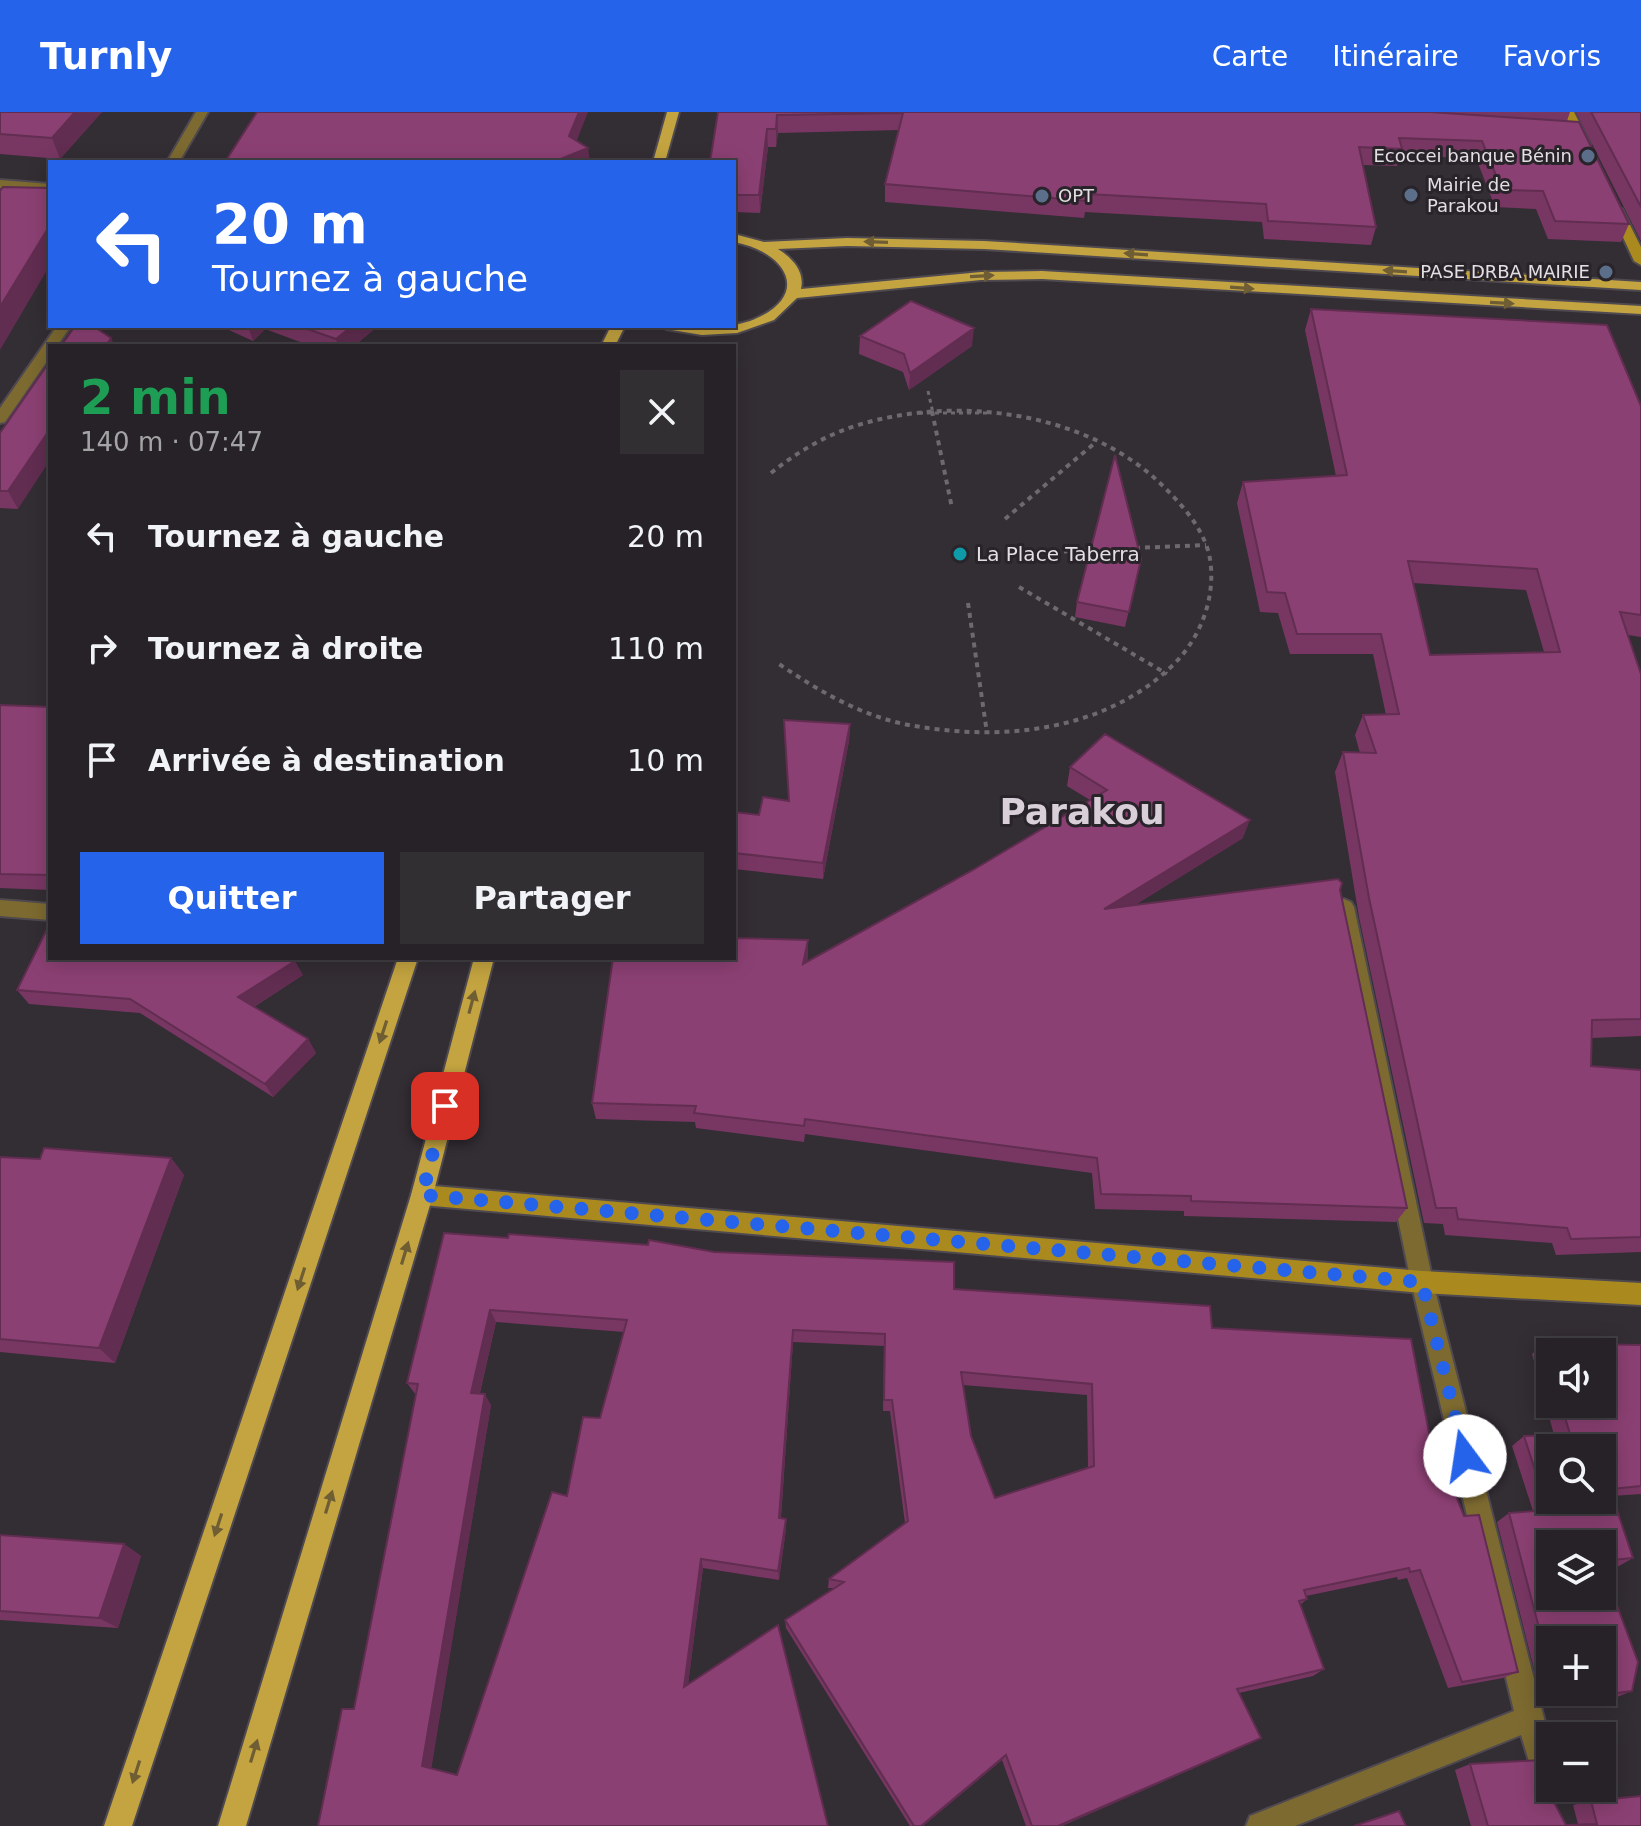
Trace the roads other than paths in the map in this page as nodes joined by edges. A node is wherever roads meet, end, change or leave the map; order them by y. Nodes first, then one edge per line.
1 (202, 112) edge
2 (673, 112) edge
3 (1568, 112) edge
4 (1563, 132) edge
5 (1578, 133) junction
6 (174, 160) edge
7 (660, 160) edge
8 (1592, 161) edge
9 (0, 184) edge
10 (48, 188) edge
11 (1606, 190) edge
12 (736, 239) edge
13 (764, 246) junction
14 (1641, 261) edge
15 (1641, 286) edge
16 (793, 294) junction
17 (1641, 310) edge
18 (736, 327) edge
19 (689, 328) edge
20 (732, 328) edge
21 (715, 331) junction
22 (704, 344) edge
23 (48, 349) edge
24 (0, 419) edge
25 (1344, 907) edge
26 (0, 908) edge
27 (48, 912) edge
28 (407, 960) edge
29 (483, 960) edge
30 (422, 1195) junction
31 (1422, 1282) junction
32 (1641, 1294) edge
33 (1529, 1718) junction
34 (1536, 1741) edge
35 (118, 1826) edge
36 (232, 1826) edge
37 (1260, 1826) edge

1 - 6 street
2 - 7 main road
3 - 5 street
4 - 5 street
5 - 8 street
9 - 10 street
11 - 14 street
12 - 13 main road
15 -> 13 main road
13 - 16 main road
16 -> 17 main road
16 - 18 main road
19 - 21 main road
20 - 21 main road
21 - 22 main road
23 - 24 street
25 - 31 street
26 - 27 street
28 -> 35 main road
30 -> 29 main road
30 - 31 street
36 -> 30 main road
31 - 32 street
31 - 33 street
33 - 34 street
33 - 37 street

